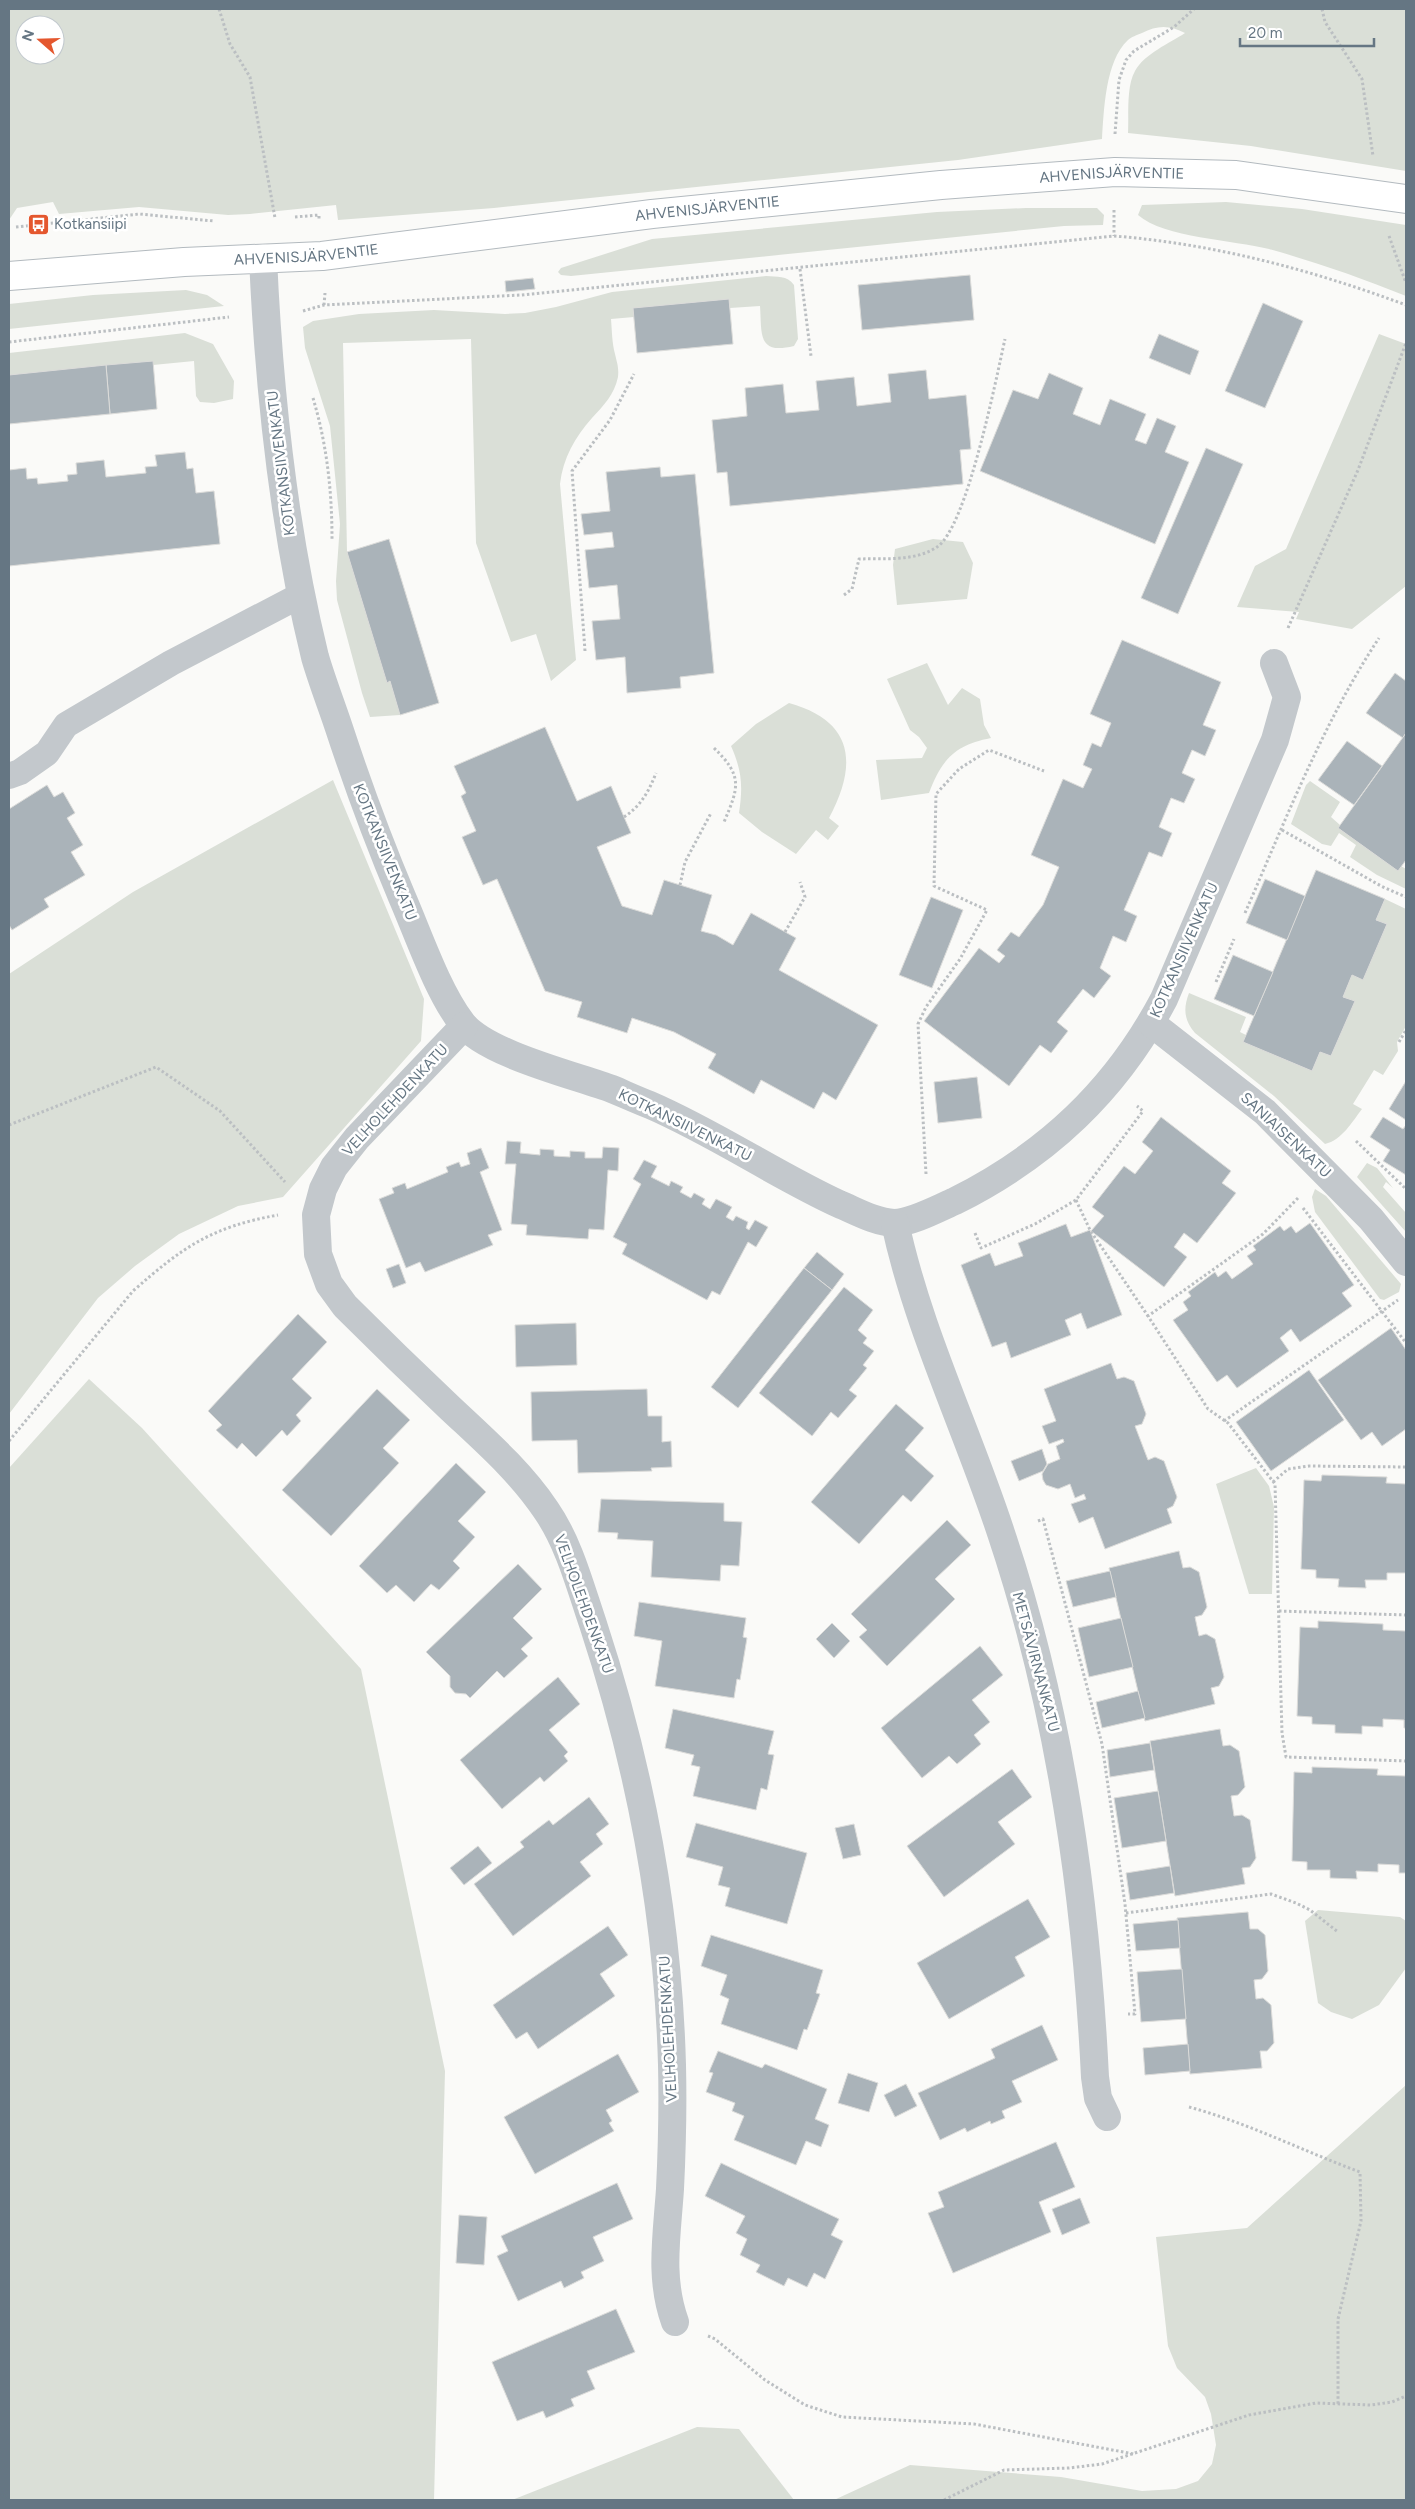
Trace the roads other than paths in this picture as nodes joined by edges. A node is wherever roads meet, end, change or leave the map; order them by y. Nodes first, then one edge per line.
1 (1406, 199) edge
2 (263, 258) junction
3 (9, 276) edge
4 (301, 595) junction
5 (1274, 663) road end
6 (9, 776) edge
7 (1152, 1023) junction
8 (464, 1026) junction
9 (895, 1223) junction
10 (1406, 1262) edge
11 (1107, 2117) dead end
12 (676, 2322) road end

1 - 2 main road, AHVENISJÄRVENTIE
2 - 3 main road, AHVENISJÄRVENTIE
2 - 4 street, KOTKANSIIVENKATU
4 - 6 lane
4 - 8 street, KOTKANSIIVENKATU
5 - 7 street, KOTKANSIIVENKATU
7 - 9 street, KOTKANSIIVENKATU
7 - 10 street, SANIAISENKATU
8 - 9 street, KOTKANSIIVENKATU
8 - 12 street, VELHOLEHDENKATU
9 - 11 street, METSÄVIRNANKATU

